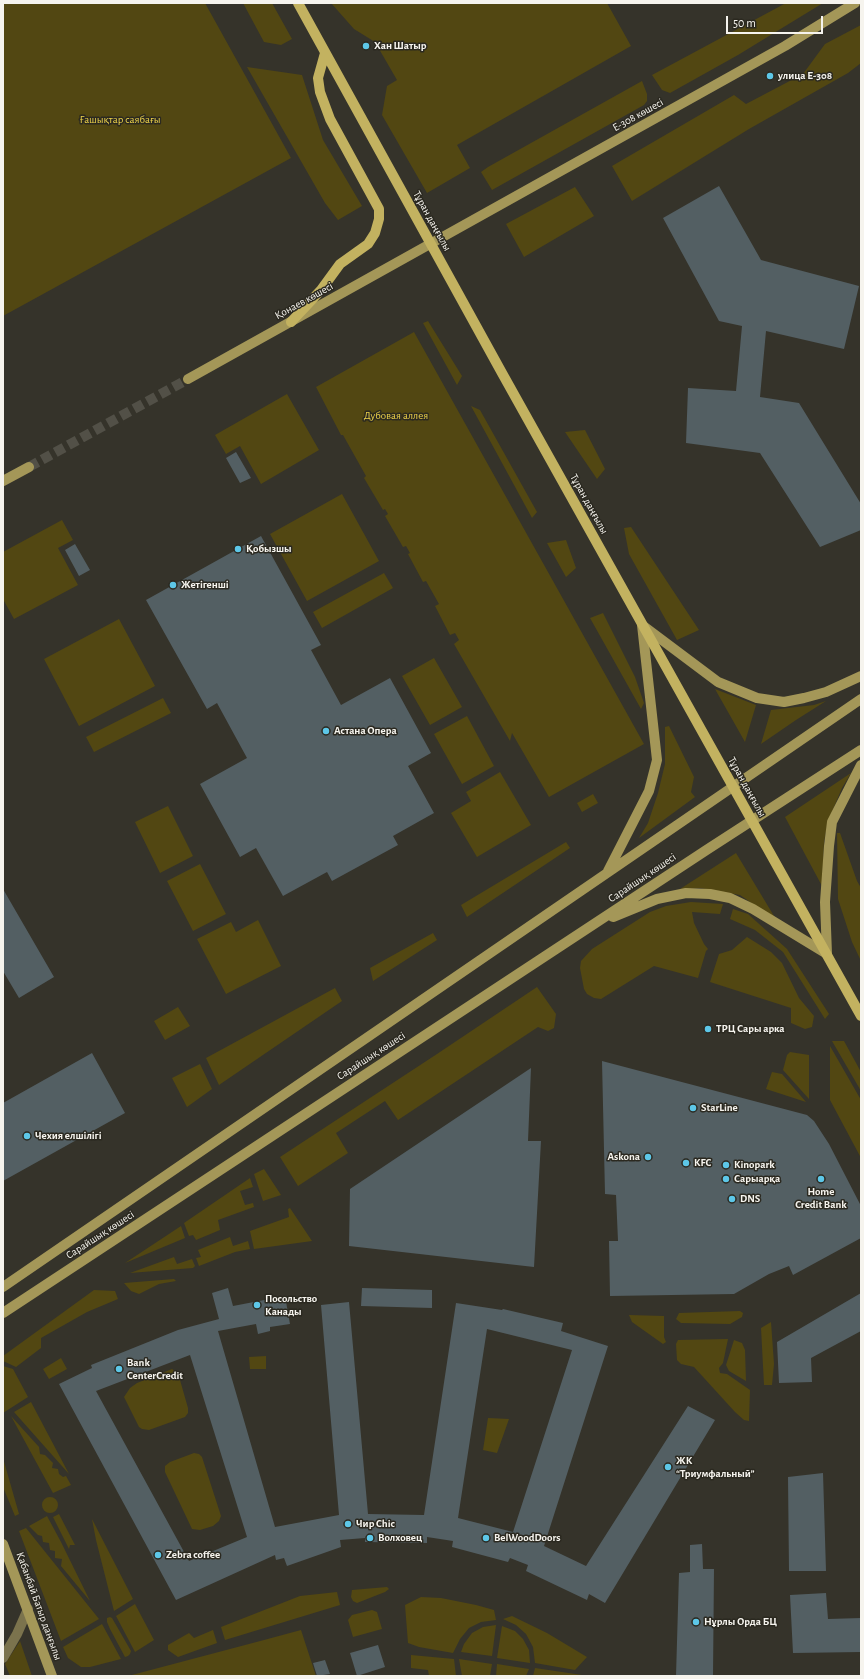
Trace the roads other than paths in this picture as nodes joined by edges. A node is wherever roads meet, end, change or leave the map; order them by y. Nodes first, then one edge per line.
1 (298, 3) edge
2 (855, 3) edge
3 (325, 53) junction
4 (432, 244) junction
5 (291, 322) junction
6 (188, 379) tunnel mouth
7 (29, 467) tunnel mouth
8 (3, 481) edge
9 (642, 625) junction
10 (861, 676) edge
11 (861, 699) edge
12 (861, 750) edge
13 (861, 765) edge
14 (733, 786) junction
15 (752, 820) junction
16 (606, 874) junction
17 (593, 926) junction
18 (827, 954) junction
19 (861, 1016) edge
20 (3, 1287) edge
21 (3, 1313) edge
22 (3, 1544) edge
23 (28, 1609) junction
24 (3, 1658) edge
25 (52, 1676) edge

1 - 3 main road, Тұран даңғылы
2 - 4 main road, Е-308 көшесі
3 - 4 main road, Тұран даңғылы
3 - 5 main road
4 - 5 main road, Қонаев көшесі
4 - 9 main road, Тұран даңғылы
5 - 6 main road, Қонаев көшесі
7 - 8 main road
9 - 10 main road
9 - 14 main road, Тұран даңғылы
9 - 16 main road
11 - 14 main road, Сарайшық көшесі
12 - 15 main road, Сарайшық көшесі
13 - 18 main road
14 - 15 main road, Тұран даңғылы
14 - 16 main road, Сарайшық көшесі
15 - 17 main road, Сарайшық көшесі
15 - 18 main road, Тұран даңғылы
16 - 20 main road, Сарайшық көшесі
17 - 18 main road
17 - 21 main road, Сарайшық көшесі
18 - 19 main road, Тұран даңғылы
22 - 23 main road, Қабанбай Батыр даңғылы
23 - 24 street
23 - 25 main road, Қабанбай Батыр даңғылы

